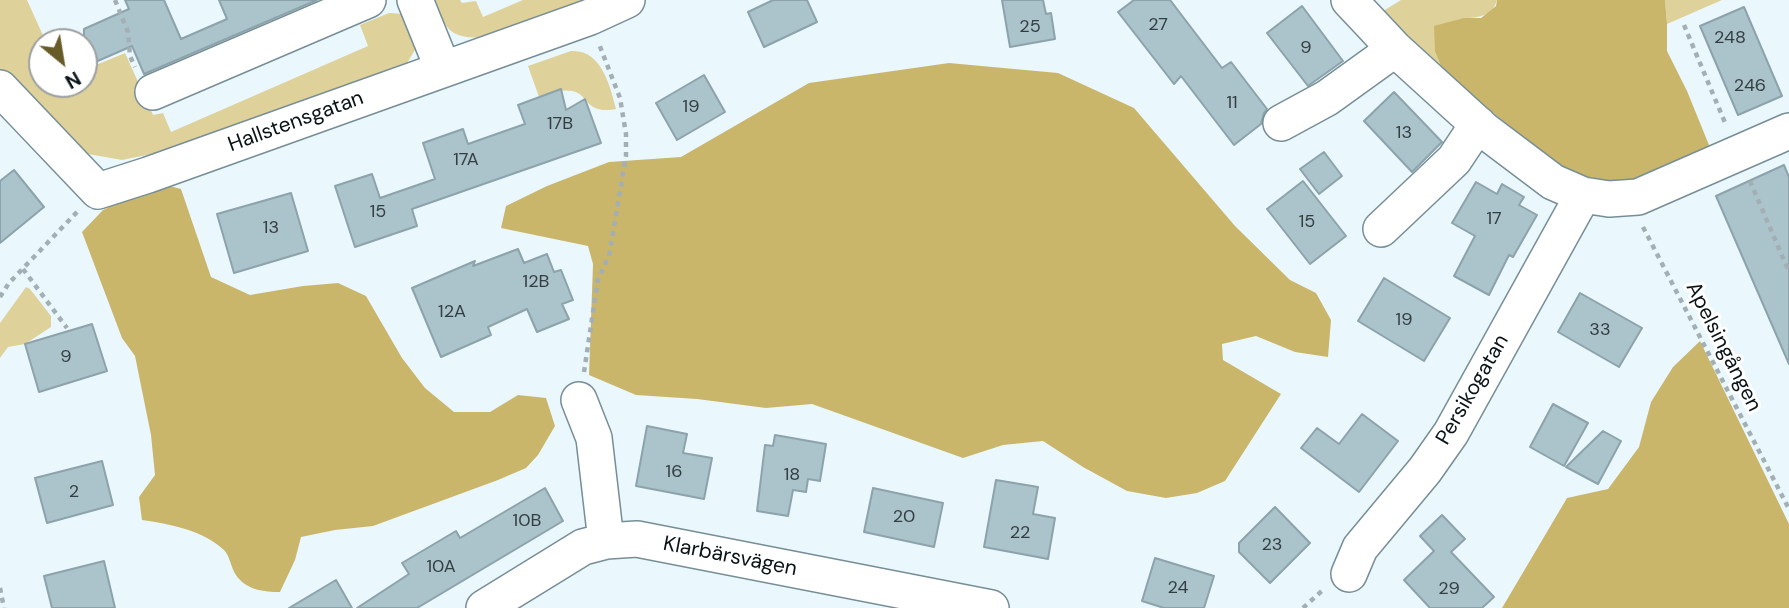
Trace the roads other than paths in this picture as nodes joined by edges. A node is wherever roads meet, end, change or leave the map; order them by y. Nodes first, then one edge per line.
1 (368, 0) edge
2 (415, 0) edge
3 (627, 0) edge
4 (1349, 0) edge
5 (1395, 49) junction
6 (443, 69) junction
7 (0, 88) edge
8 (153, 92) road end
9 (1281, 123) dead end
10 (1478, 124) junction
11 (1789, 131) edge
12 (1583, 195) junction
13 (1381, 229) dead end
14 (579, 400) road end
15 (606, 541) junction
16 (1349, 574) dead end
17 (484, 608) edge
18 (991, 608) edge

1 - 8 street
2 - 6 street
3 - 6 street, Hallstensgatan
4 - 5 street
5 - 9 street
5 - 10 street
6 - 7 street, Hallstensgatan
10 - 12 street
10 - 13 street
11 - 12 street
12 - 16 street, Persikogatan
14 - 15 street
15 - 17 street, Klarbärsvägen
15 - 18 street, Klarbärsvägen

